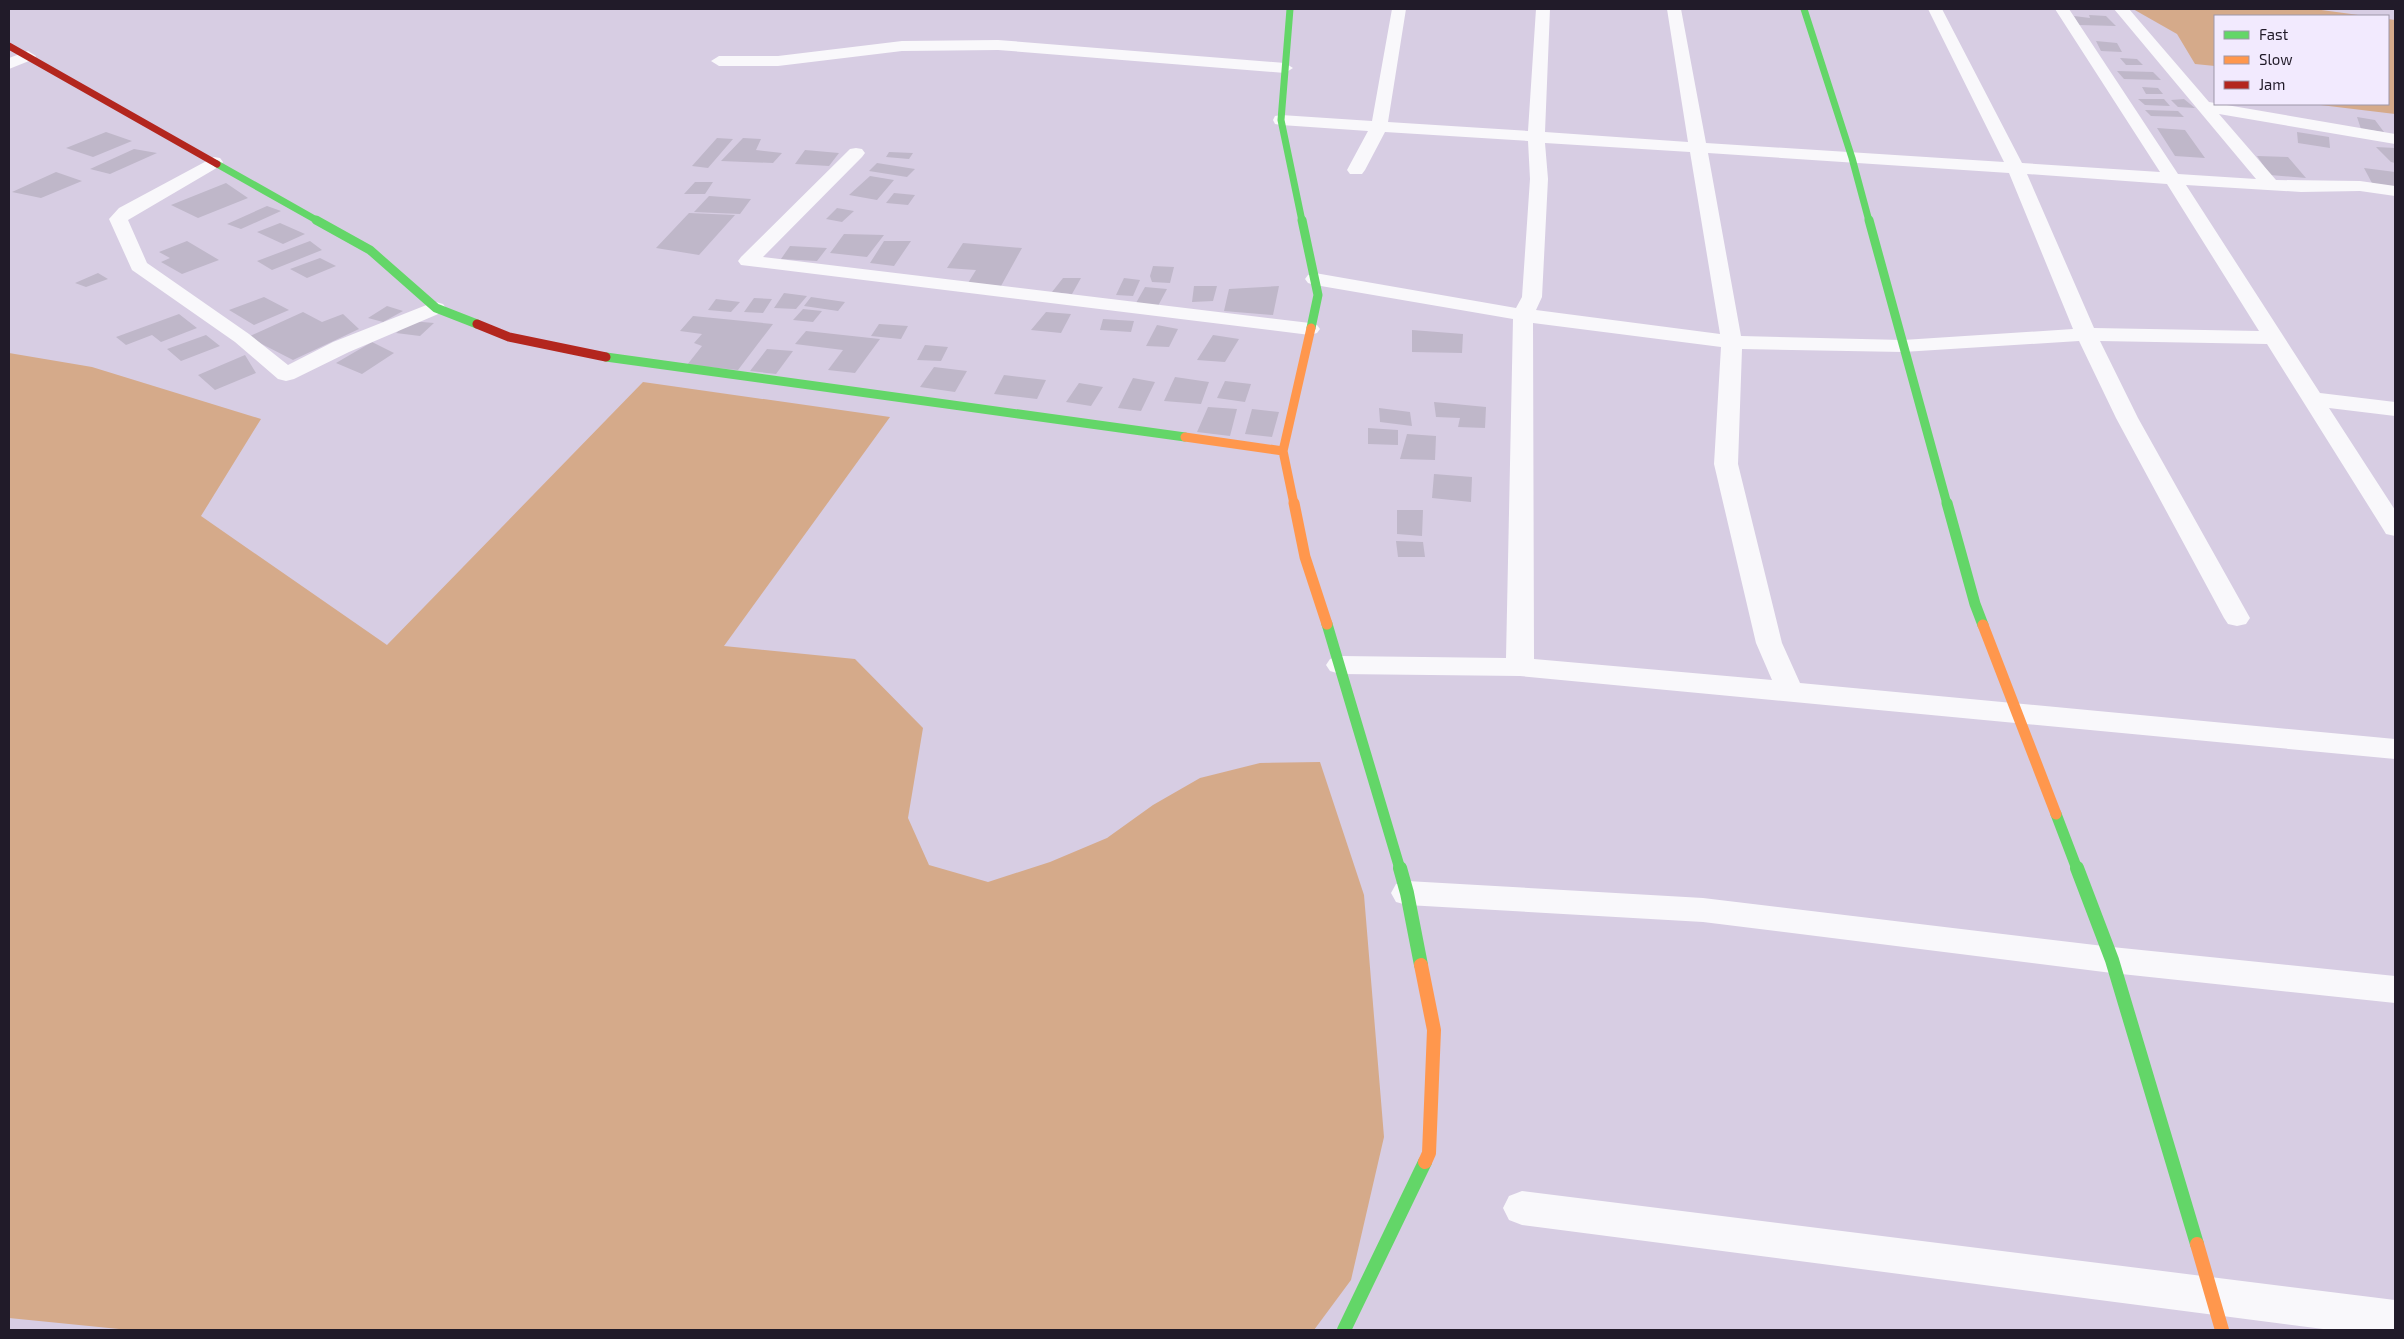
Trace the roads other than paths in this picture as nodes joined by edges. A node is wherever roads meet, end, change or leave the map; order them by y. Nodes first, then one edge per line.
1 (1290, 9) edge
2 (1399, 9) edge
3 (1544, 9) edge
4 (1674, 9) edge
5 (1804, 9) edge
6 (1935, 9) edge
7 (2062, 9) edge
8 (2121, 9) edge
9 (9, 46) edge
10 (28, 56) junction
11 (719, 61) dead end
12 (9, 64) edge
13 (1285, 68) junction
14 (2204, 106) junction
15 (1281, 120) junction
16 (1379, 127) junction
17 (1536, 137) junction
18 (2395, 139) edge
19 (1697, 148) junction
20 (856, 153) dead end
21 (1852, 158) junction
22 (214, 162) junction
23 (2016, 169) junction
24 (1356, 170) dead end
25 (2174, 179) junction
26 (2271, 186) junction
27 (2395, 191) edge
28 (1315, 279) junction
29 (436, 308) junction
30 (1523, 315) junction
31 (1310, 329) junction
32 (2086, 334) junction
33 (2274, 338) junction
34 (1732, 342) junction
35 (1903, 346) junction
36 (2313, 399) junction
37 (2395, 409) edge
38 (1284, 451) junction
39 (2395, 529) edge
40 (2237, 618) dead end
41 (1340, 665) junction
42 (1520, 667) junction
43 (1790, 691) junction
44 (2017, 712) junction
45 (2395, 749) edge
46 (1407, 892) junction
47 (2112, 960) junction
48 (2395, 990) edge
49 (1522, 1208) dead end
50 (2217, 1314) edge
51 (2395, 1319) edge
52 (1344, 1330) edge

1 - 13 street
2 - 16 street
3 - 17 street
4 - 19 street
5 - 21 street
6 - 23 street
7 - 25 street
8 - 14 street
9 - 10 street
10 - 12 street
10 - 22 street
11 - 13 street
13 - 15 street
14 - 18 street
14 - 26 street
15 - 16 street
15 - 28 street
16 - 17 street
16 - 24 street
17 - 19 street
17 - 30 street
19 - 21 street
19 - 34 street
20 - 31 street
21 - 23 street
21 - 35 street
22 - 29 street
22 - 29 street
23 - 25 street
23 - 32 street
25 - 26 street
25 - 33 street
26 - 27 street
28 - 30 street
28 - 31 street
29 - 38 street
30 - 34 street
30 - 42 street
31 - 38 street
32 - 33 street
32 - 35 street
32 - 40 street
33 - 36 street
34 - 35 street
34 - 43 street
35 - 44 street
36 - 37 street
36 - 39 street
38 - 41 street
41 - 42 street
41 - 46 street
42 - 43 street
43 - 44 street
44 - 45 street
44 - 47 street
46 - 47 street
46 - 52 street
47 - 48 street
47 - 50 street
49 - 50 street
50 - 51 street

